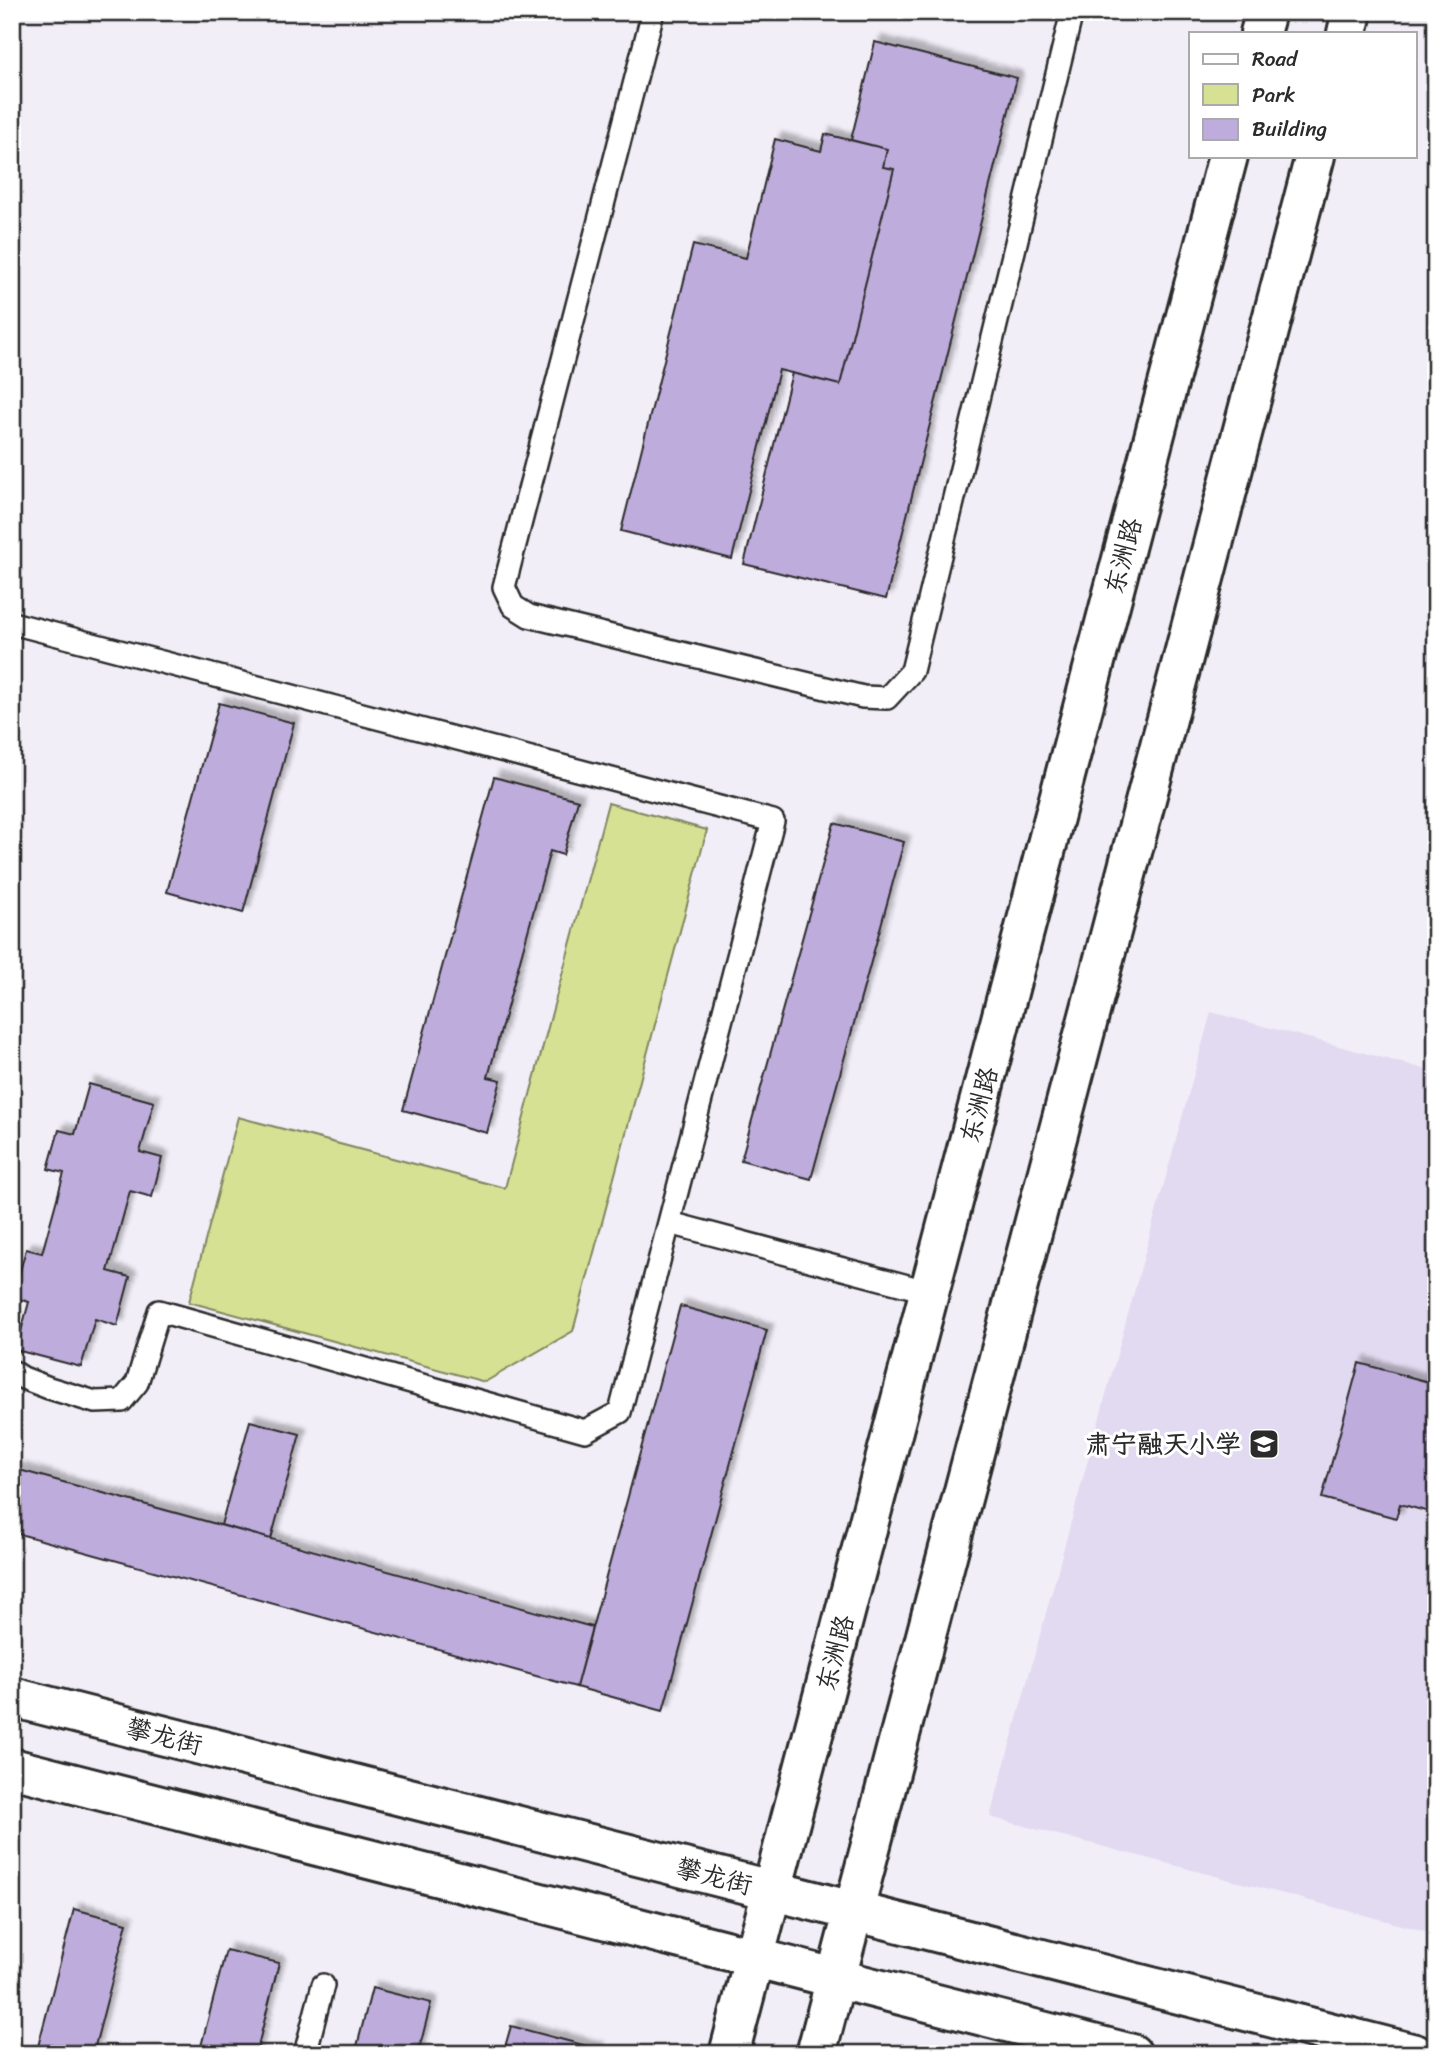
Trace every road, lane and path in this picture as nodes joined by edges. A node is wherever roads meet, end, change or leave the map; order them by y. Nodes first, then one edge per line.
1 (653, 12) edge
2 (1072, 12) edge
3 (1266, 12) edge
4 (1352, 12) edge
5 (1260, 32) edge
6 (1347, 32) edge
7 (1227, 158) edge
8 (1314, 158) edge
9 (12, 623) edge
10 (670, 1223) junction
11 (930, 1292) junction
12 (12, 1371) edge
13 (12, 1697) edge
14 (12, 1768) edge
15 (772, 1891) junction
16 (853, 1912) junction
17 (754, 1958) junction
18 (835, 1979) junction
19 (323, 1985) dead end
20 (305, 2054) edge
21 (729, 2054) edge
22 (816, 2054) edge
23 (1132, 2054) edge
24 (1415, 2054) edge

1 - 2 lane
3 - 5 street
4 - 6 street
7 - 11 street, 东洲路
8 - 16 street
9 - 10 lane
10 - 11 lane
10 - 12 lane
11 - 15 street, 东洲路
13 - 15 street, 攀龙街
14 - 17 street
15 - 16 street, 攀龙街
15 - 17 street, 东洲路
16 - 18 street
16 - 24 street, 攀龙街
17 - 18 street
17 - 21 street, 东洲路
18 - 22 street
18 - 23 street
19 - 20 lane

